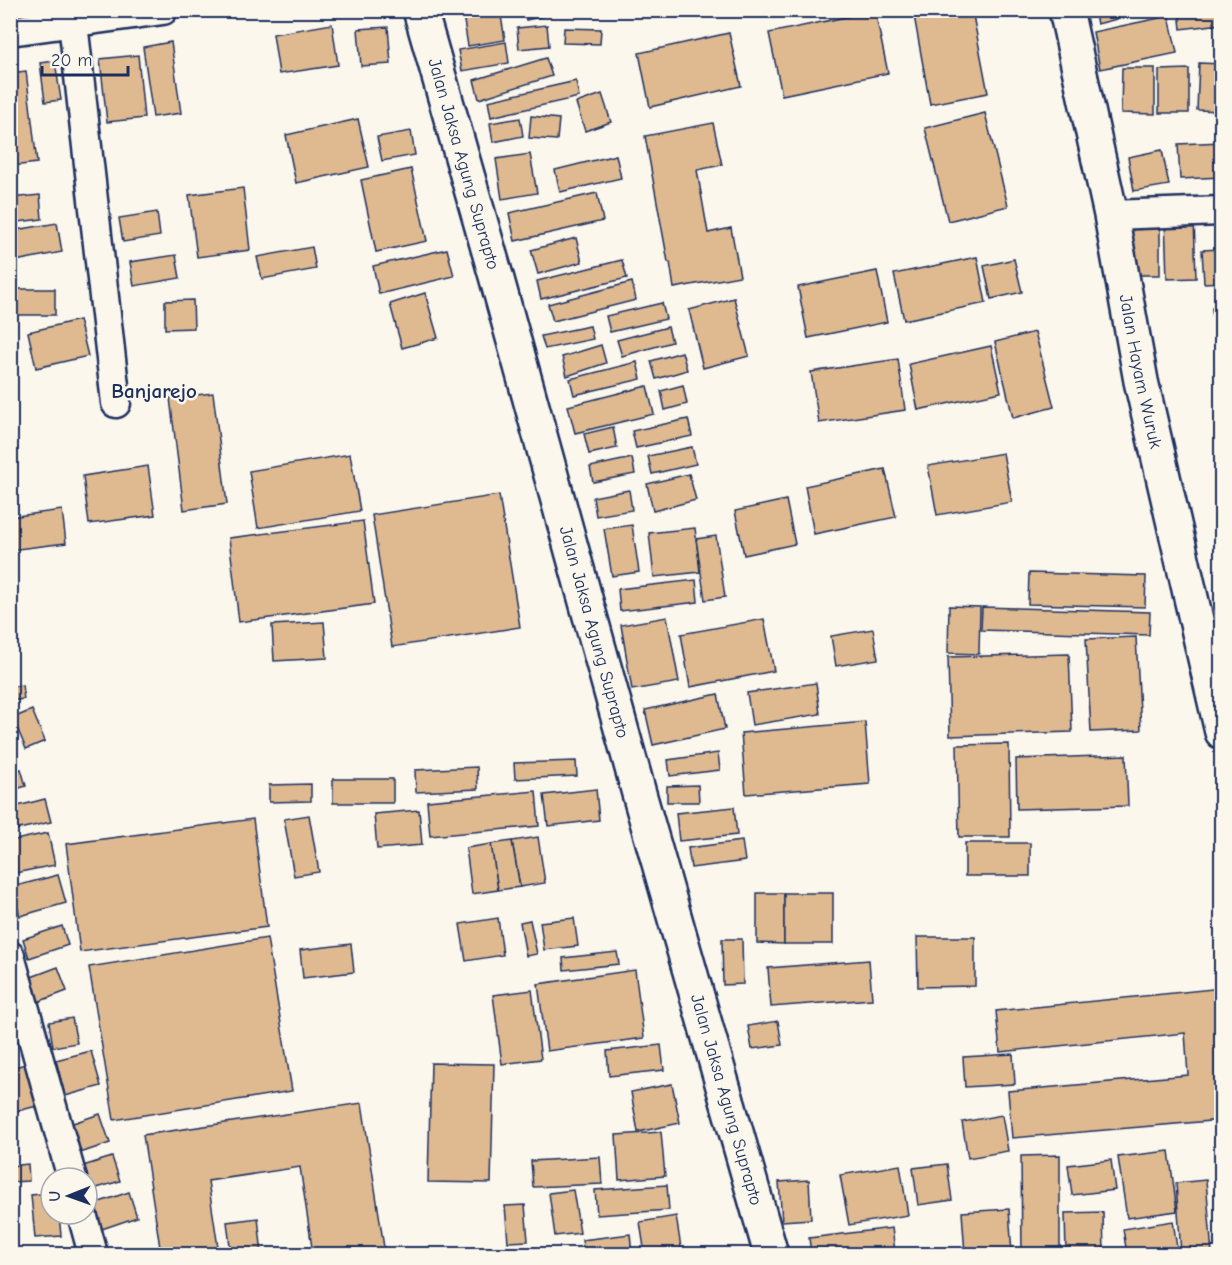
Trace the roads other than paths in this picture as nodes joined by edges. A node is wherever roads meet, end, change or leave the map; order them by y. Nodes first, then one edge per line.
1 (163, 10) edge
2 (420, 10) edge
3 (1066, 10) edge
4 (73, 23) junction
5 (10, 31) edge
6 (1221, 211) edge
7 (1111, 214) junction
8 (116, 403) dead end
9 (1221, 732) edge
10 (10, 956) edge
11 (69, 1166) edge
12 (85, 1226) edge
13 (93, 1254) edge
14 (771, 1254) edge

1 - 4 street
2 - 14 main road, Jalan Jaksa Agung Suprapto
3 - 7 main road, Jalan Hayam Wuruk
4 - 5 street
4 - 8 street
6 - 7 street
7 - 9 main road, Jalan Hayam Wuruk
10 - 11 street
12 - 13 street

